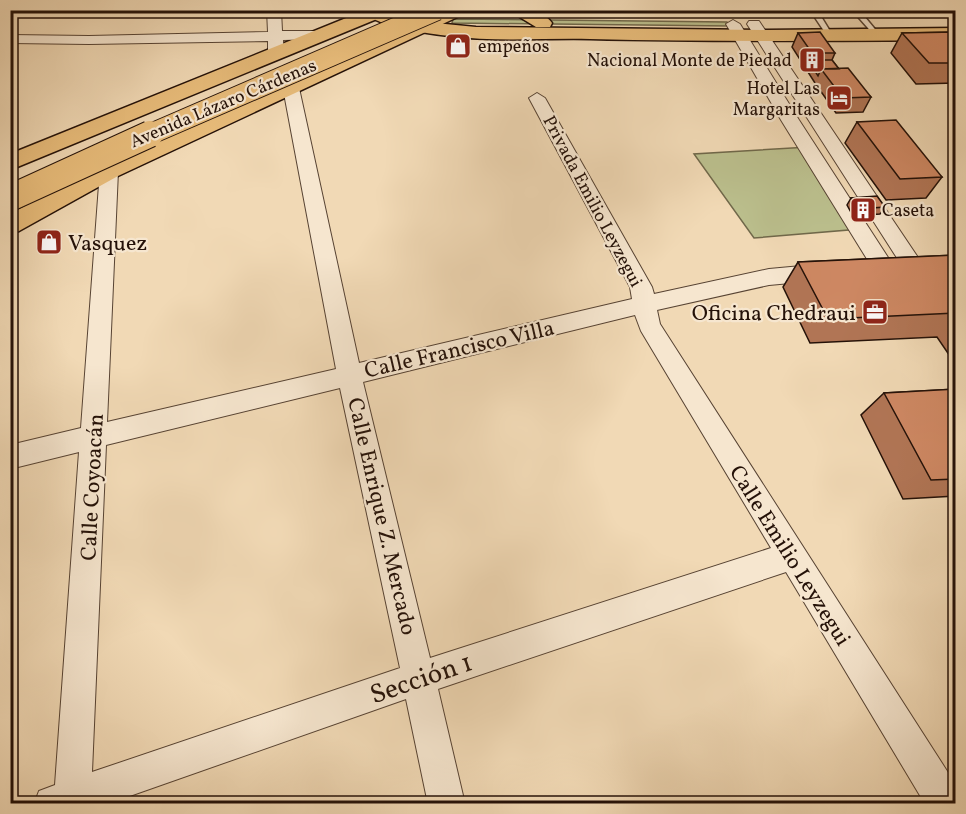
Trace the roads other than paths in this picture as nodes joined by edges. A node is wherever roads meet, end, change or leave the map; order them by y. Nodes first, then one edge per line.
1 (274, 10) edge
2 (517, 10) edge
3 (378, 11) edge
4 (446, 13) edge
5 (413, 16) edge
6 (956, 20) edge
7 (543, 22) junction
8 (822, 23) edge
9 (865, 23) edge
10 (747, 30) junction
11 (956, 34) edge
12 (10, 39) edge
13 (275, 46) junction
14 (291, 88) junction
15 (537, 98) dead end
16 (814, 119) junction
17 (790, 120) junction
18 (62, 141) junction
19 (10, 163) edge
20 (10, 168) edge
21 (109, 171) junction
22 (10, 180) edge
23 (10, 198) edge
24 (10, 225) edge
25 (864, 269) junction
26 (646, 304) junction
27 (349, 374) junction
28 (95, 437) junction
29 (10, 457) edge
30 (791, 556) junction
31 (420, 678) junction
32 (65, 801) edge
33 (447, 804) edge
34 (946, 804) edge

1 - 13 street
2 - 7 main road
3 - 5 main road
3 - 13 main road
4 - 5 main road
4 - 7 main road
4 - 23 main road, Avenida Lázaro Cárdenas, bridge
5 - 10 main road
5 - 14 main road
5 - 22 main road, Avenida Lázaro Cárdenas
6 - 9 main road
7 - 10 main road
8 - 9 main road
8 - 10 main road
9 - 11 main road
10 - 16 street
10 - 17 street
12 - 13 street
13 - 18 main road
14 - 21 main road
14 - 27 street, Calle Enrique Z. Mercado
15 - 26 street, Privada Emilio Leyzegui
16 - 17 street
16 - 25 street, Calle Francisco Villa
17 - 25 street
18 - 19 main road
18 - 20 main road
21 - 24 main road
21 - 28 street, Calle Coyoacán
25 - 26 street, Calle Francisco Villa
26 - 27 street, Calle Francisco Villa
26 - 30 street, Calle Emilio Leyzegui
27 - 28 street, Calle Francisco Villa
27 - 31 street, Calle Enrique Z. Mercado
28 - 29 street, Calle Francisco Villa
28 - 32 street, Calle Coyoacán
30 - 31 street, Sección 1
30 - 34 street, Calle Emilio Leyzegui
31 - 32 street, Sección 1
31 - 33 street, Calle Enrique Z. Mercado

